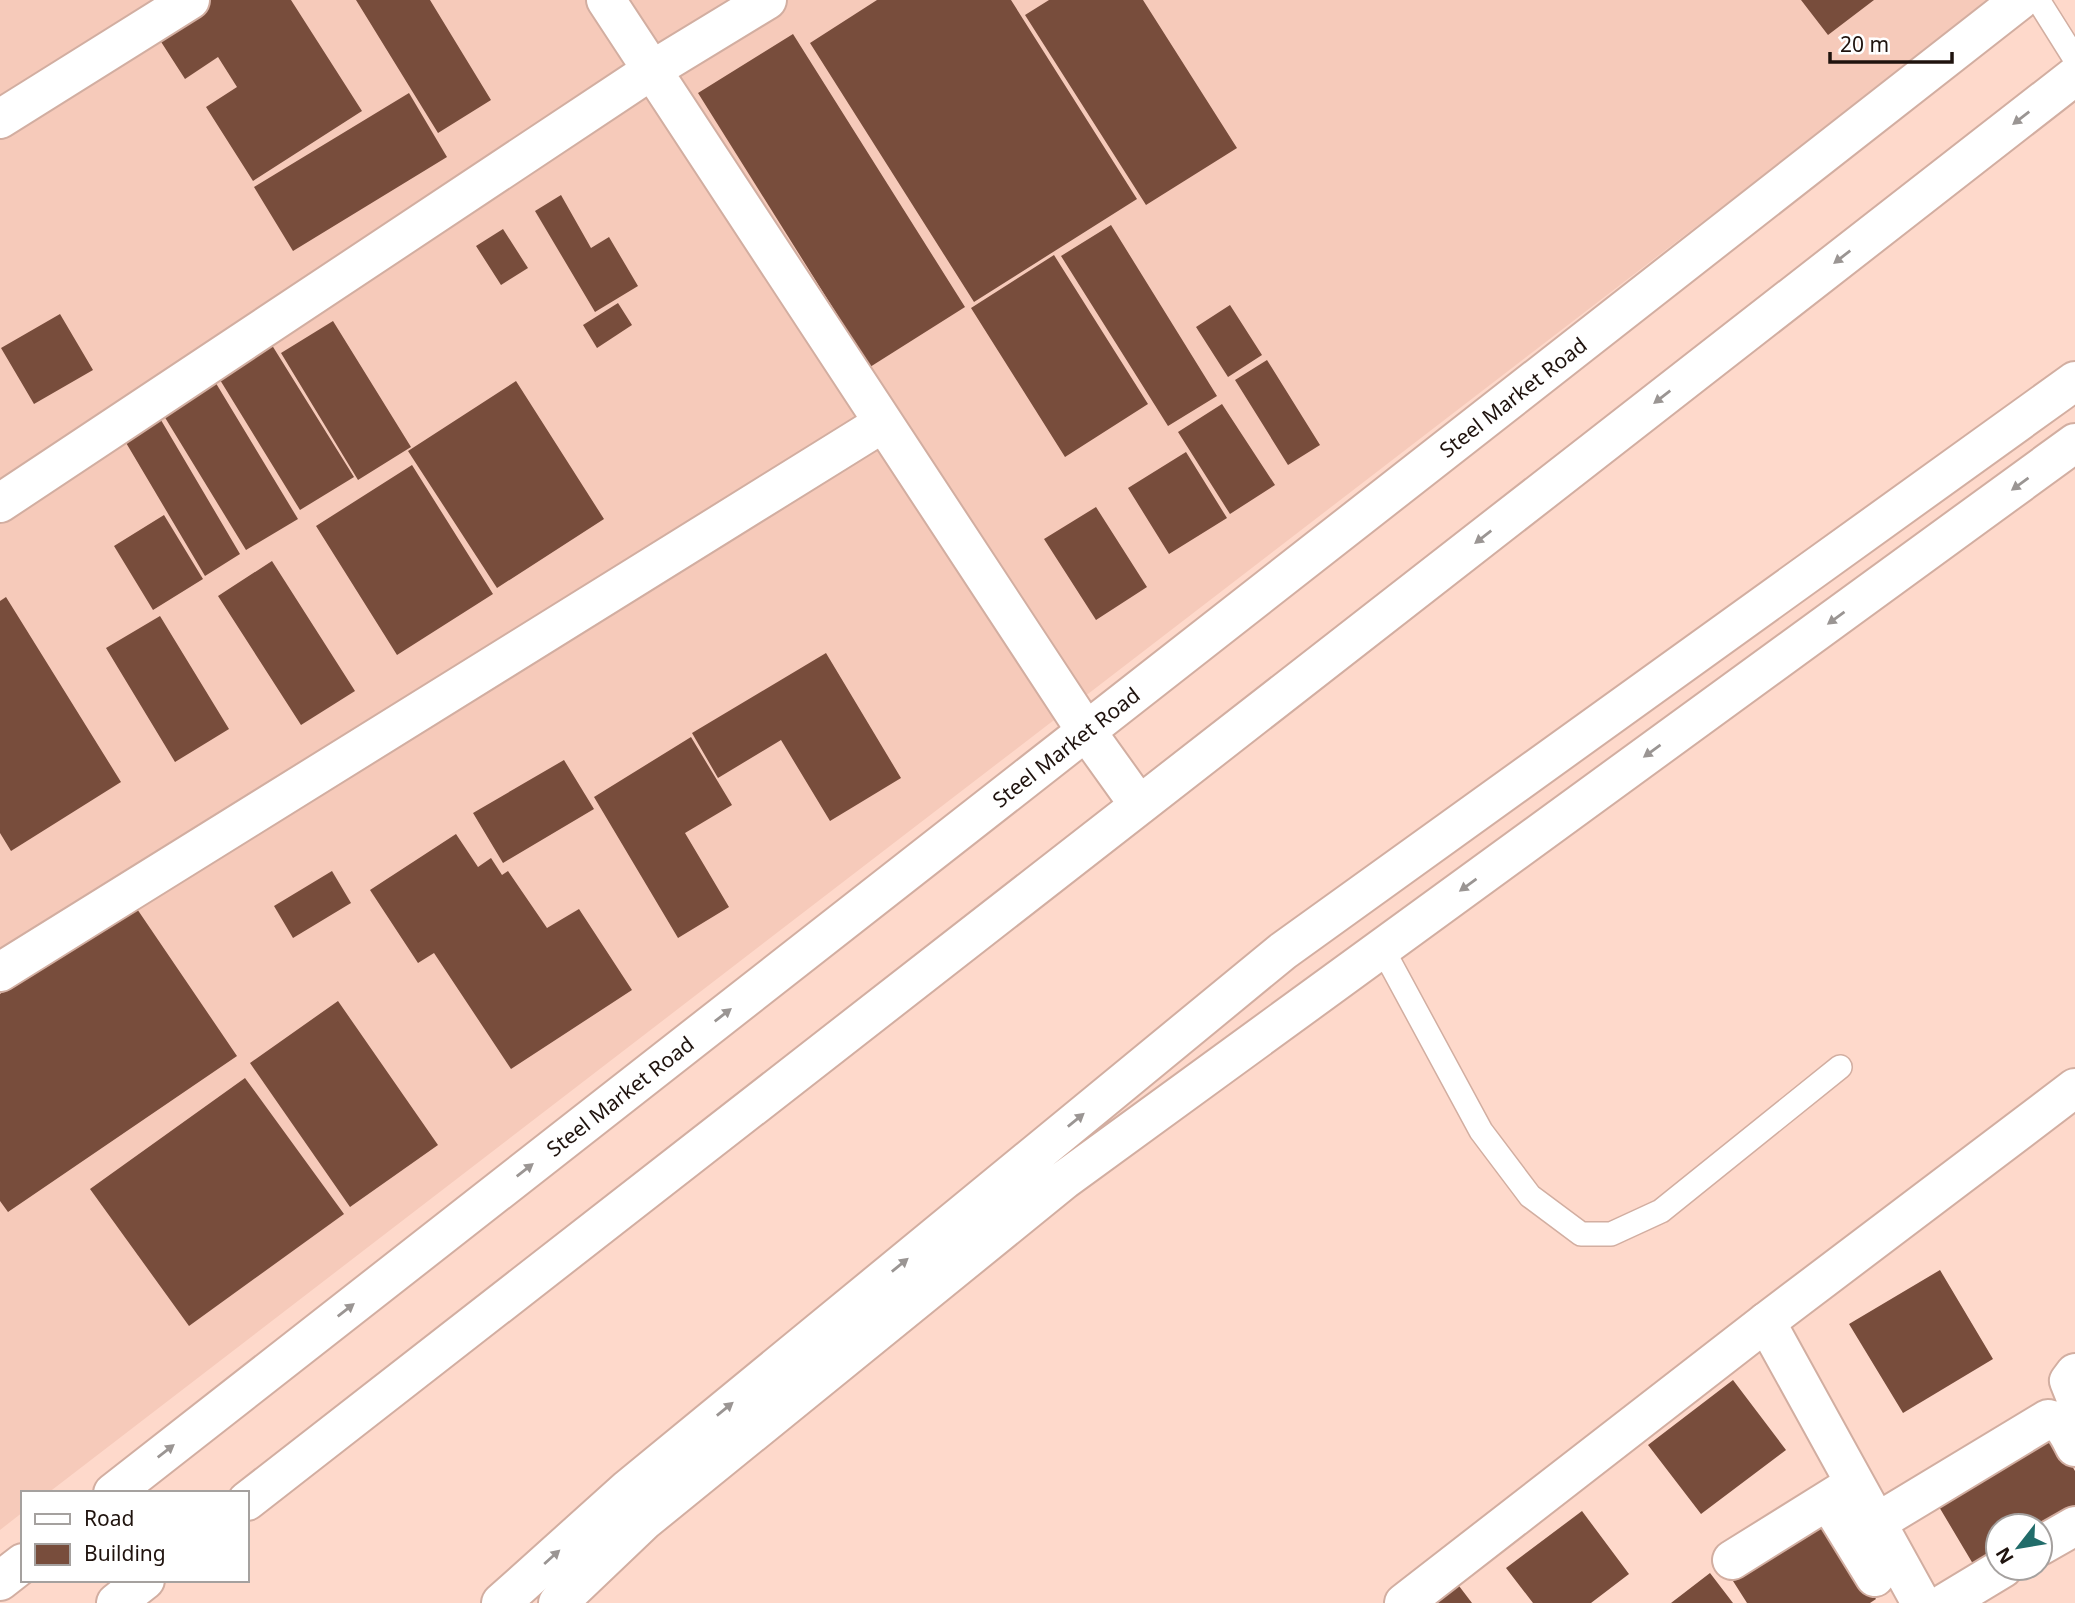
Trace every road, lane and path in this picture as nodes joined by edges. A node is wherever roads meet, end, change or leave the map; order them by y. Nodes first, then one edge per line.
1 (190, 0) edge
2 (606, 0) edge
3 (767, 0) edge
4 (2020, 0) edge
5 (2038, 0) edge
6 (2075, 59) edge
7 (652, 70) junction
8 (2075, 76) edge
9 (0, 119) edge
10 (2075, 381) edge
11 (883, 423) junction
12 (2075, 443) edge
13 (0, 503) edge
14 (1086, 731) junction
15 (1139, 805) junction
16 (1382, 948) junction
17 (0, 972) edge
18 (1840, 1067) dead end
19 (2075, 1088) edge
20 (1766, 1322) junction
21 (2075, 1373) edge
22 (2075, 1396) edge
23 (2075, 1447) edge
24 (116, 1491) edge
25 (1841, 1492) junction
26 (248, 1500) edge
27 (2075, 1526) edge
28 (2054, 1538) edge
29 (1870, 1548) junction
30 (1732, 1560) dead end
31 (21, 1565) edge
32 (1984, 1579) edge
33 (0, 1581) edge
34 (142, 1582) edge
35 (116, 1603) edge
36 (501, 1603) edge
37 (558, 1603) edge
38 (1404, 1603) edge
39 (1921, 1603) edge
40 (1945, 1603) edge

1 - 9 main road
2 - 7 main road
3 - 7 main road
4 - 14 main road, Steel Market Road
5 - 6 lane
7 - 11 main road
7 - 13 main road
8 -> 15 main road
36 -> 10 main road
11 - 14 main road
11 - 17 main road
12 -> 16 main road
14 - 15 main road
24 -> 14 main road, Steel Market Road
15 - 26 main road
16 - 18 lane
16 - 37 main road
19 - 20 main road
20 - 25 main road
20 - 38 main road
21 - 22 main road
23 - 29 main road
25 - 29 main road
25 - 30 main road
27 - 28 main road
29 - 39 main road
31 - 33 main road
32 - 40 main road
34 - 35 main road

